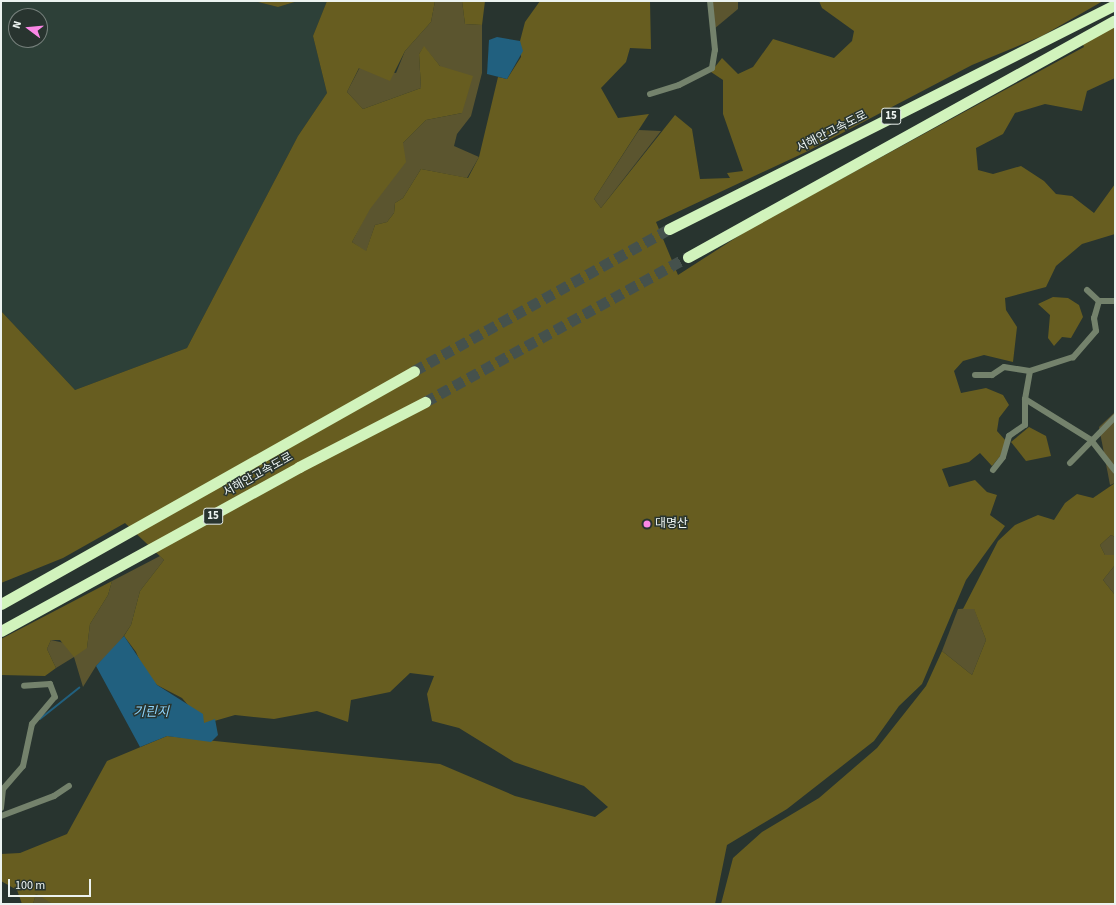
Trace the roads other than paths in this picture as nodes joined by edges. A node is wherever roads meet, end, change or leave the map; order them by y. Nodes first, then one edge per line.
1 (710, 1) edge
2 (1115, 5) edge
3 (1115, 20) edge
4 (650, 94) dead end
5 (669, 229) tunnel mouth
6 (688, 257) tunnel mouth
7 (1087, 290) dead end
8 (1099, 301) junction
9 (1115, 301) edge
10 (414, 371) tunnel mouth
11 (1030, 371) junction
12 (975, 375) dead end
13 (1025, 399) junction
14 (425, 402) tunnel mouth
15 (1115, 417) edge
16 (1091, 440) junction
17 (1070, 463) dead end
18 (993, 470) dead end
19 (1115, 472) edge
20 (1, 604) edge
21 (1, 631) edge
22 (24, 686) dead end
23 (69, 786) dead end
24 (1, 808) edge
25 (1, 816) edge

1 - 4 street
2 - 5 highway, 서해안고속도로 / 15
3 - 6 highway, 15
7 - 8 street
8 - 9 street
8 - 11 street
10 - 20 highway, 서해안고속도로 / 15
11 - 12 street
11 - 13 street
13 - 16 street
13 - 18 street
14 - 21 highway, 서해안고속도로 / 15
15 - 16 street
16 - 17 street
16 - 19 street
22 - 24 street
23 - 25 street

